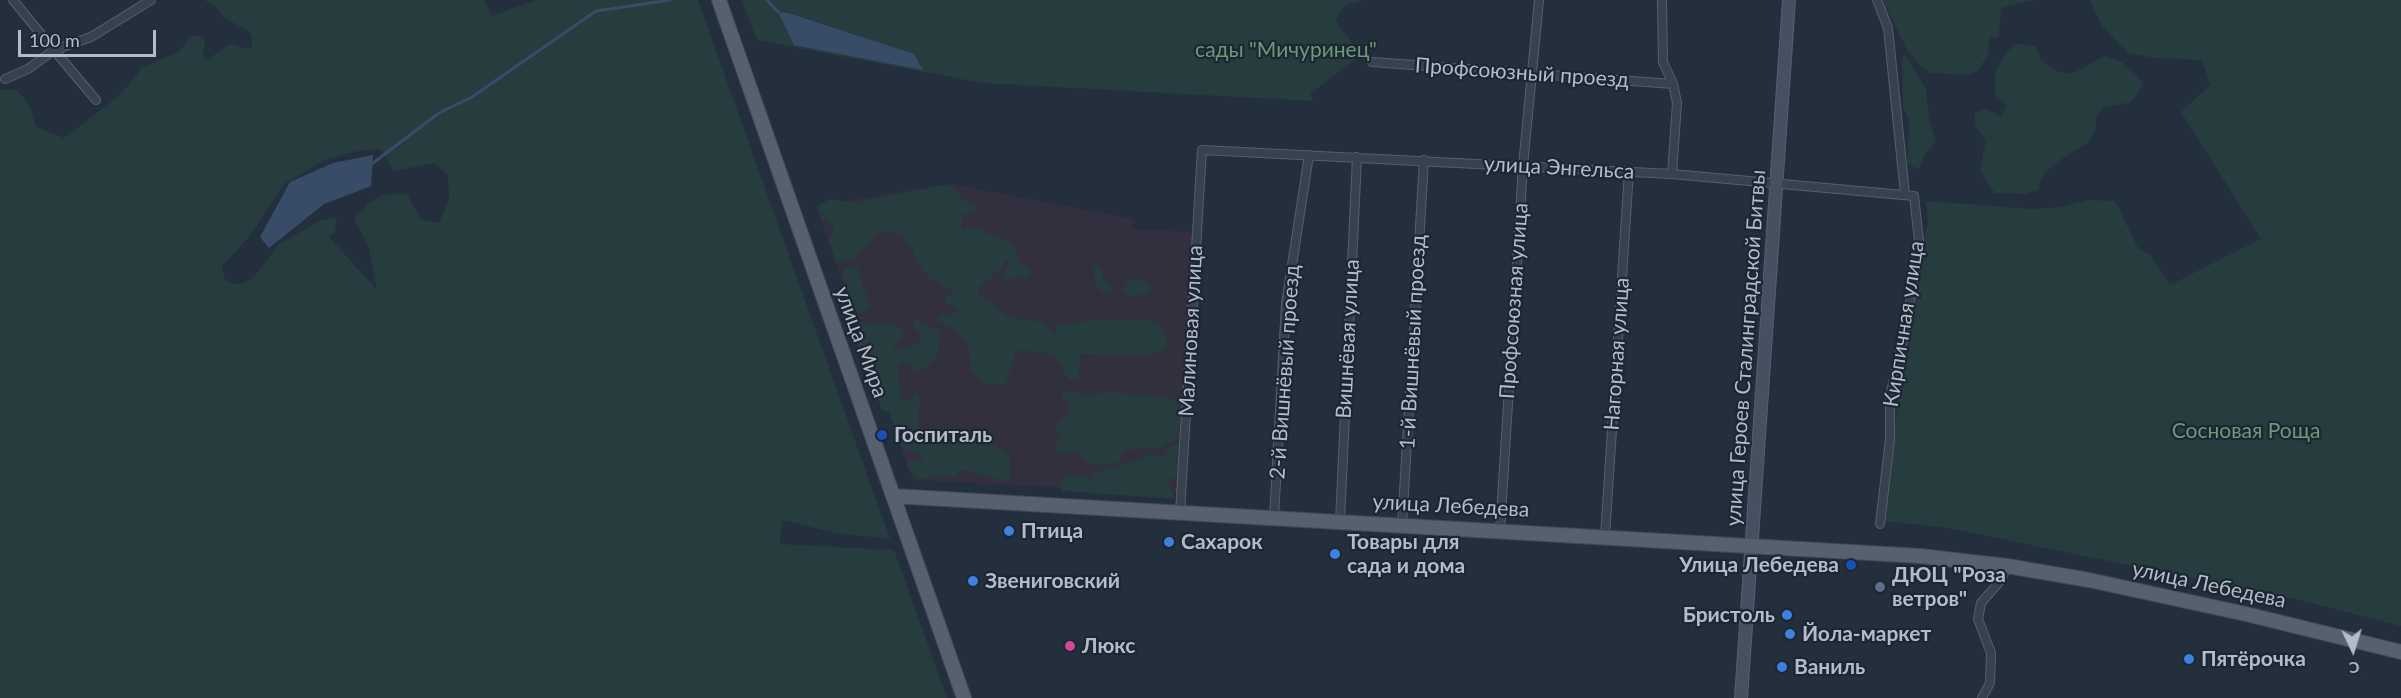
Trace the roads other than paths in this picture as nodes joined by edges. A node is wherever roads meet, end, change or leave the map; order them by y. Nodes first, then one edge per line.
1 (14, 0) edge
2 (151, 0) edge
3 (718, 0) edge
4 (1539, 0) edge
5 (1662, 0) edge
6 (1789, 0) edge
7 (1877, 0) edge
8 (54, 50) junction
9 (1372, 62) dead end
10 (1531, 73) junction
11 (5, 79) dead end
12 (1673, 84) junction
13 (96, 100) dead end
14 (1202, 150) joint
15 (1309, 155) junction
16 (1357, 157) junction
17 (1424, 160) junction
18 (1523, 166) junction
19 (1629, 171) junction
20 (1672, 174) junction
21 (1777, 183) junction
22 (1910, 195) junction
23 (893, 496) junction
24 (1180, 512) junction
25 (1274, 517) junction
26 (1340, 521) junction
27 (1880, 524) dead end
28 (1402, 525) junction
29 (1500, 530) junction
30 (1605, 536) junction
31 (1752, 545) junction
32 (2007, 566) junction
33 (2401, 652) edge
34 (964, 698) edge
35 (1742, 698) edge
36 (1982, 698) edge

1 - 8 street
2 - 8 street
3 - 23 main road, улица Мира
4 - 10 street, Профсоюзная улица
5 - 12 street
6 - 21 street, улица Героев Сталинградской Битвы
7 - 22 street, Кирпичная улица
8 - 11 street
8 - 13 street
9 - 10 street, Профсоюзный проезд
10 - 12 street, Профсоюзный проезд
10 - 18 street, Профсоюзная улица
12 - 20 street
14 - 15 street, улица Энгельса
14 - 24 street, Малиновая улица
15 - 16 street, улица Энгельса
15 - 25 street, 2-й Вишнёвый проезд
16 - 17 street, улица Энгельса
16 - 26 street, Вишнёвая улица
17 - 18 street, улица Энгельса
17 - 28 street, 1-й Вишнёвый проезд
18 - 19 street, улица Энгельса
18 - 29 street, Профсоюзная улица
19 - 20 street, улица Энгельса
19 - 30 street, Нагорная улица
20 - 21 street, улица Энгельса
21 - 22 street, улица Энгельса
21 - 31 street, улица Героев Сталинградской Битвы
22 - 27 street, Кирпичная улица
23 - 24 main road, улица Лебедева
23 - 34 main road, улица Мира
24 - 25 main road, улица Лебедева
25 - 26 main road, улица Лебедева
26 - 28 main road, улица Лебедева
28 - 29 main road, улица Лебедева
29 - 30 main road, улица Лебедева
30 - 31 main road, улица Лебедева
31 - 32 main road, улица Лебедева
31 - 35 street, улица Героев Сталинградской Битвы
32 - 33 main road, улица Лебедева
32 - 36 street

